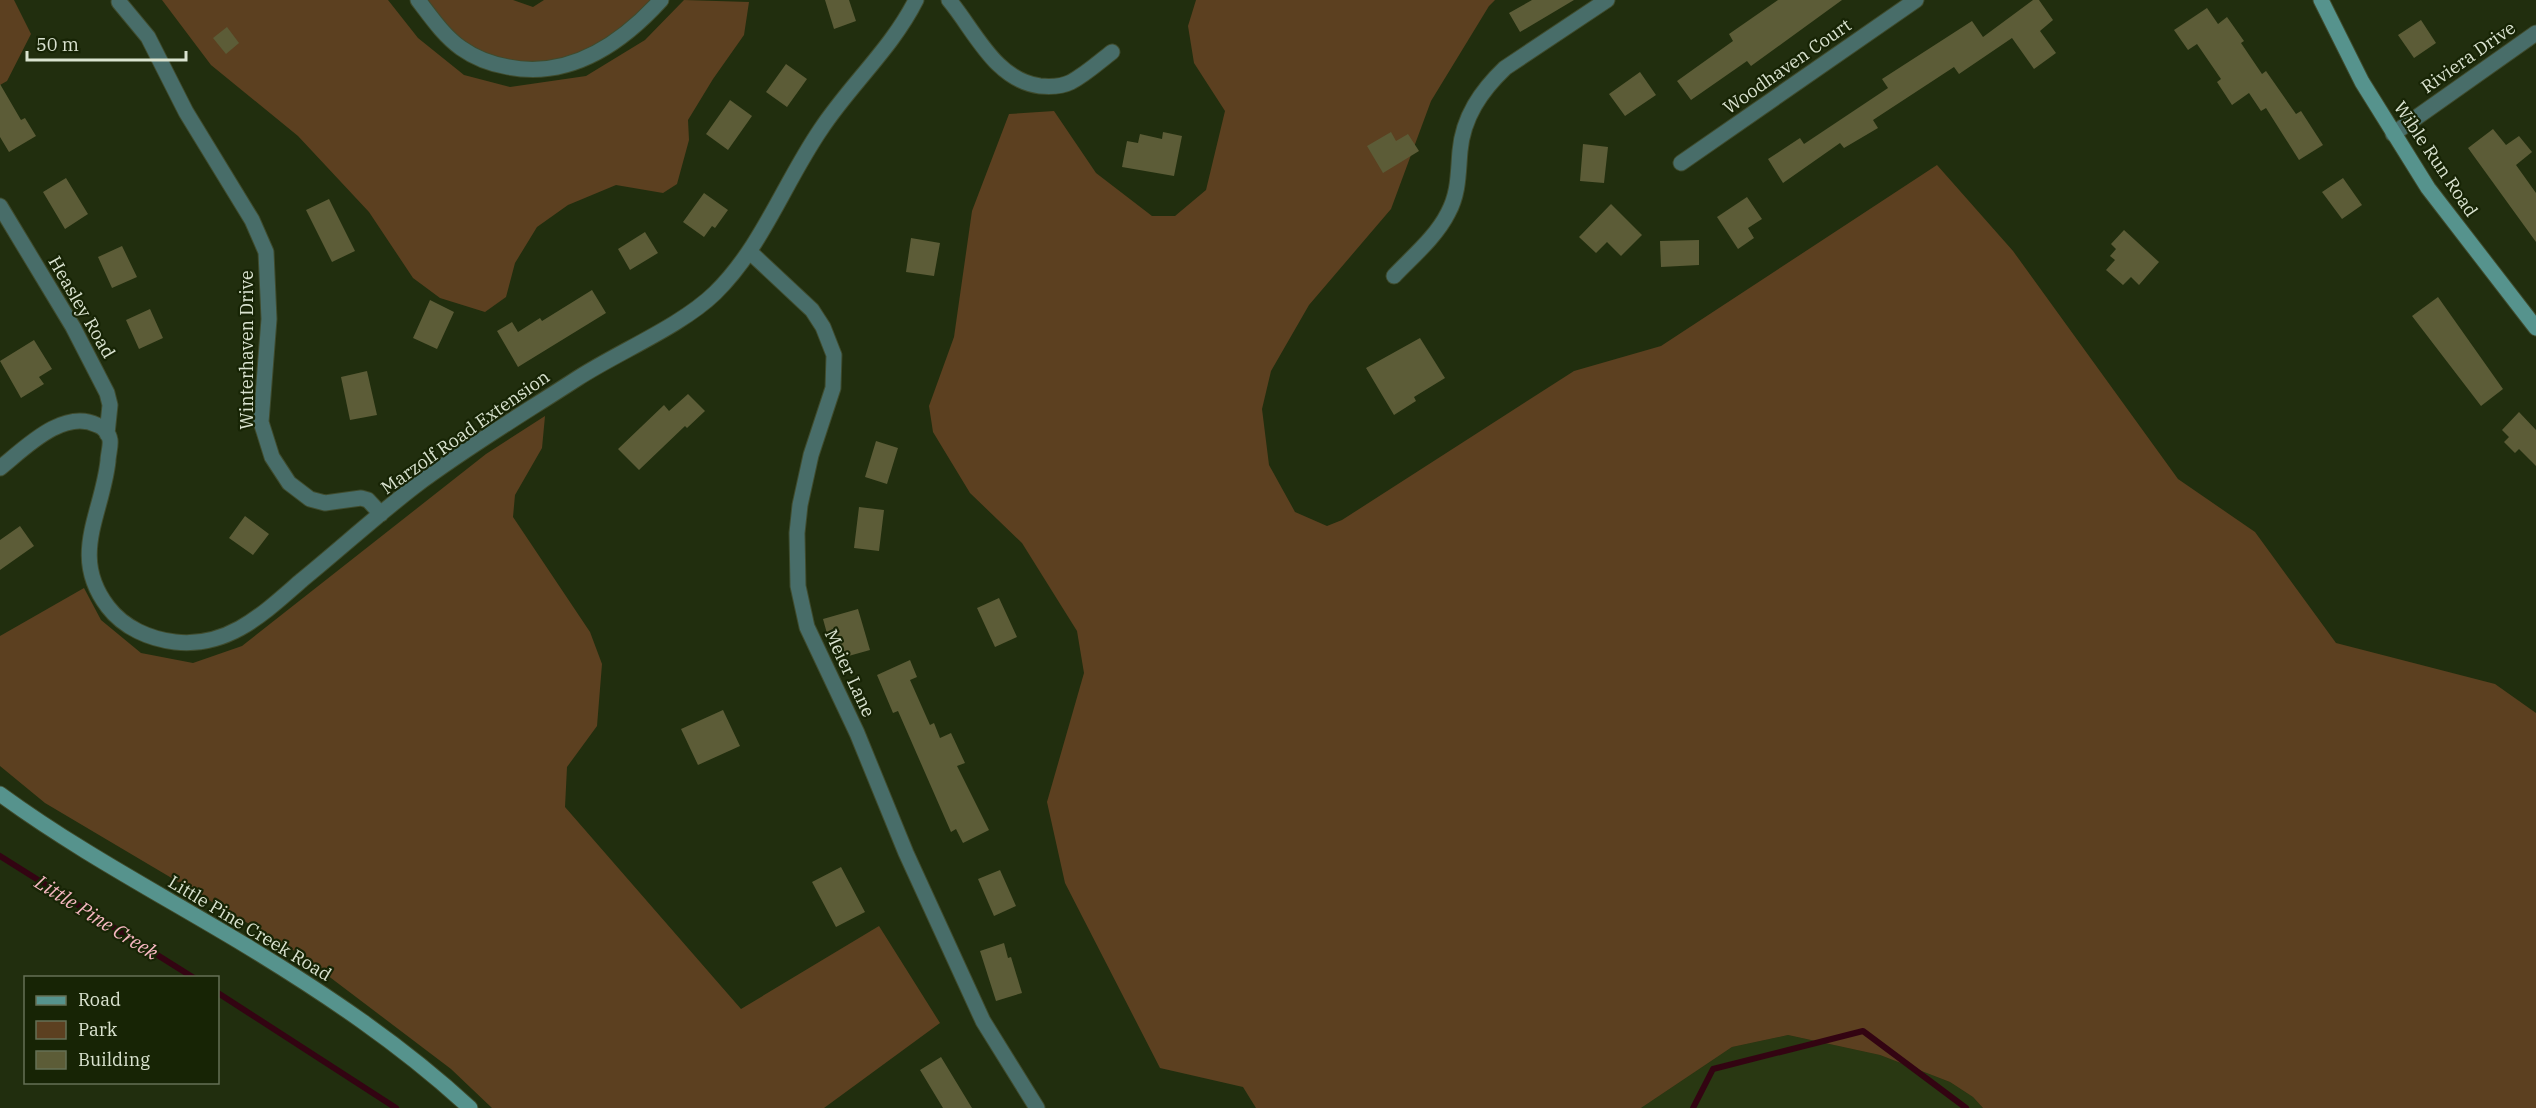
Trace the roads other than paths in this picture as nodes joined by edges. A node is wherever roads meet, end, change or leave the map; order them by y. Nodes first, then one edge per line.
1 (418, 0) edge
2 (661, 0) edge
3 (916, 0) edge
4 (949, 0) edge
5 (1607, 0) edge
6 (2321, 0) edge
7 (119, 2) dead end
8 (1906, 3) edge
9 (2536, 33) edge
10 (1113, 52) dead end
11 (2393, 134) junction
12 (1682, 163) dead end
13 (0, 206) edge
14 (750, 252) junction
15 (1394, 276) dead end
16 (2536, 328) edge
17 (107, 434) junction
18 (0, 468) edge
19 (381, 514) junction
20 (0, 794) edge
21 (470, 1108) edge
22 (1037, 1108) edge

1 - 2 street
3 - 14 street, Marzolf Road Extension
4 - 10 street
5 - 15 street
6 - 11 street, Wible Run Road
7 - 19 street, Winterhaven Drive
8 - 12 street, Woodhaven Court
9 - 11 street, Riviera Drive
11 - 16 street, Wible Run Road
13 - 17 street, Heasley Road
14 - 19 street, Marzolf Road Extension
14 - 22 street, Meier Lane
17 - 18 street
17 - 19 street, Marzolf Road Extension
20 - 21 street, Little Pine Creek Road

